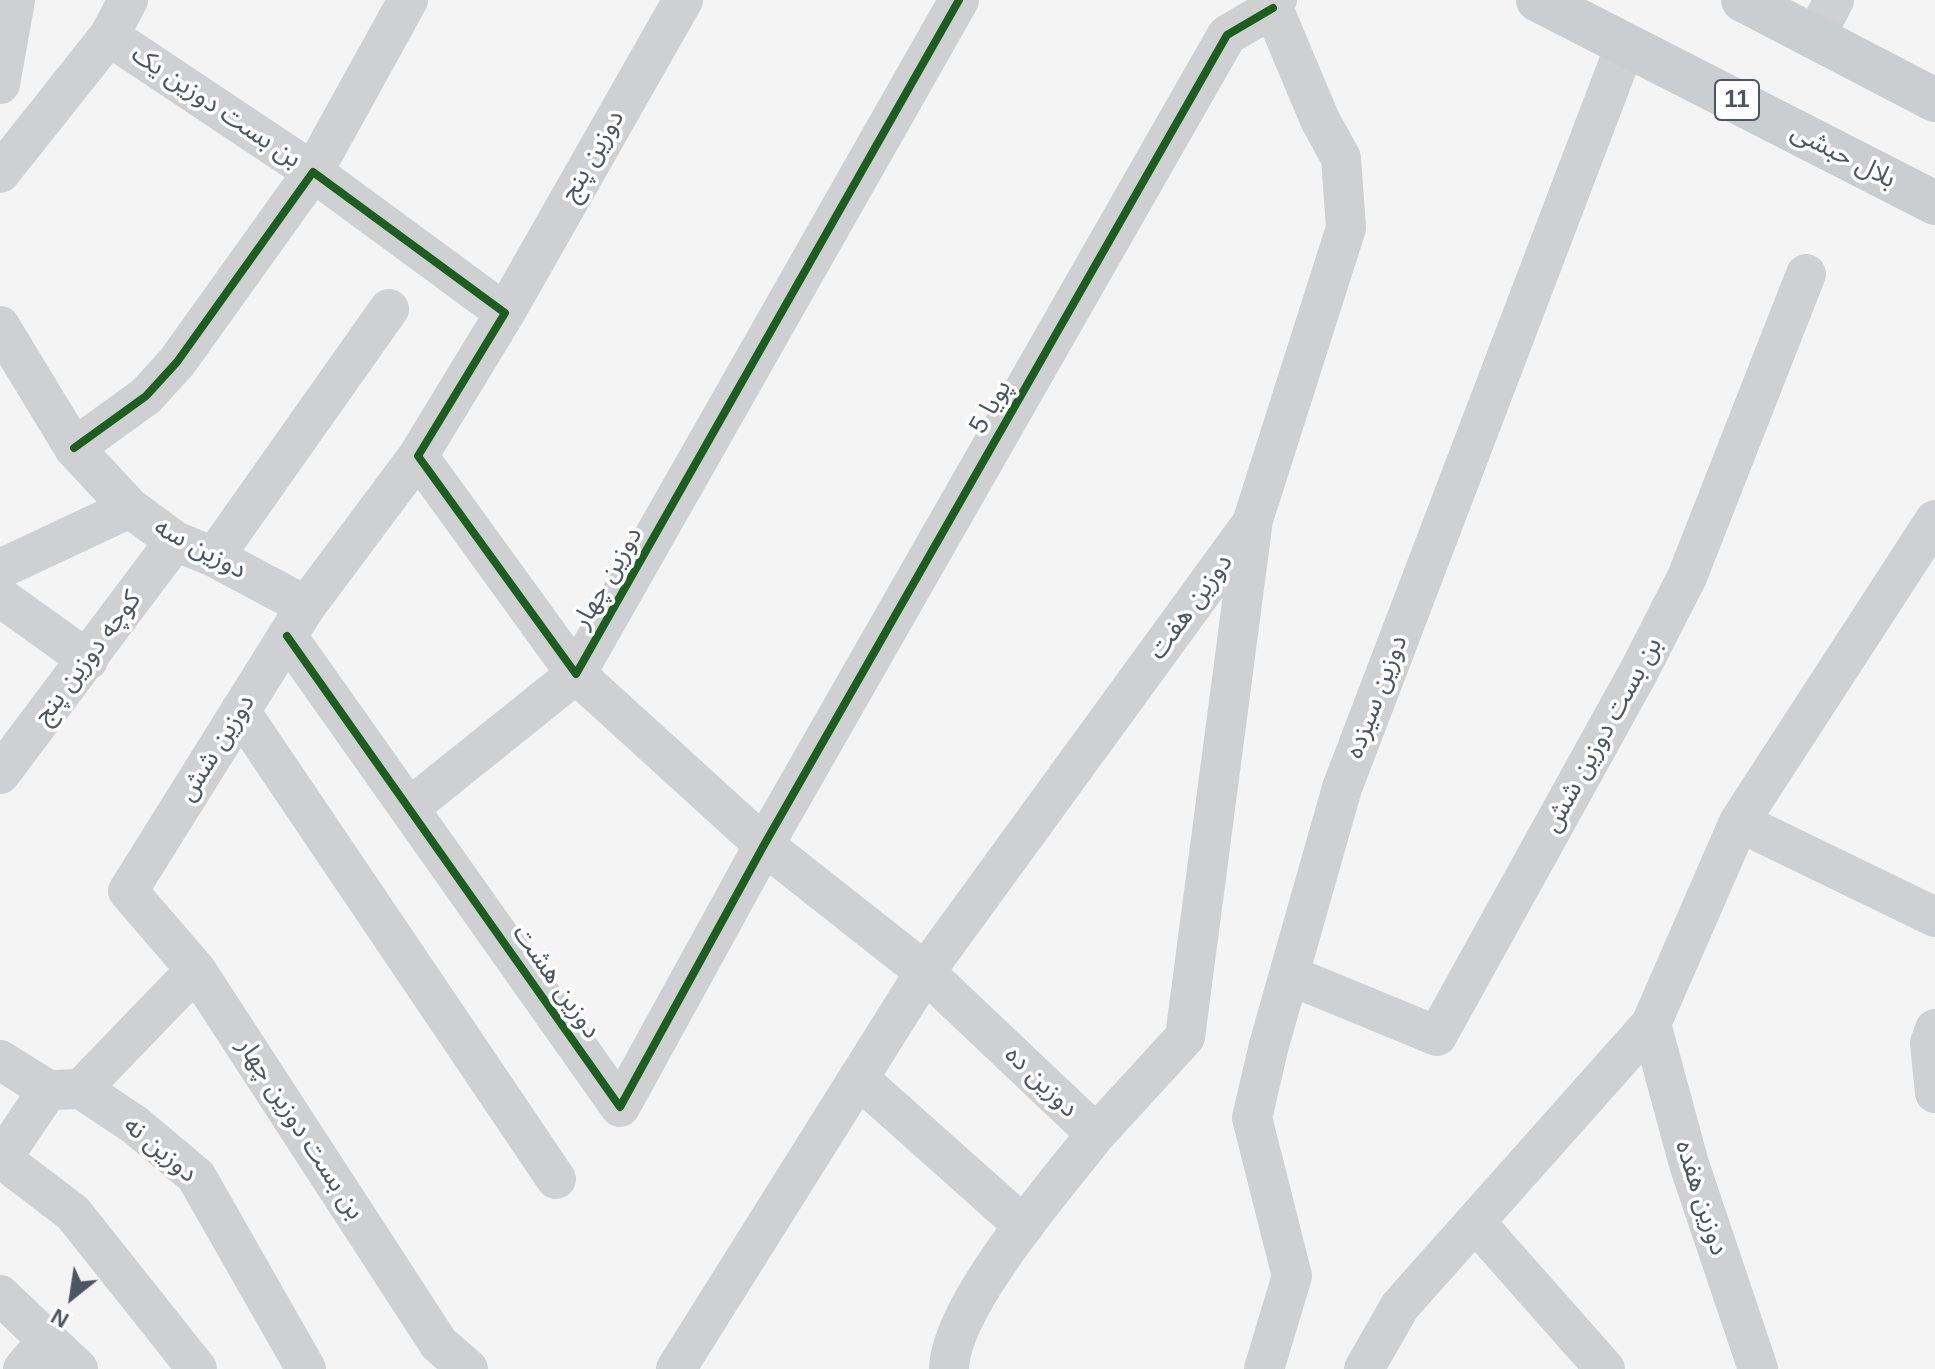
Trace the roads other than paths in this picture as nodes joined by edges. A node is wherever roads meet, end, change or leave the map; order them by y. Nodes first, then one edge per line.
1 (15, 0) edge
2 (128, 0) edge
3 (408, 0) edge
4 (683, 0) edge
5 (959, 0) edge
6 (1538, 0) edge
7 (1743, 0) edge
8 (1275, 4) edge
9 (1824, 19) edge
10 (109, 36) junction
11 (1626, 44) junction
12 (0, 84) edge
13 (1935, 100) edge
14 (313, 172) junction
15 (0, 173) edge
16 (1935, 203) edge
17 (1806, 274) dead end
18 (389, 309) dead end
19 (505, 313) junction
20 (0, 326) edge
21 (74, 448) junction
22 (418, 456) junction
23 (130, 508) junction
24 (1935, 520) edge
25 (1252, 523) junction
26 (175, 541) junction
27 (214, 557) junction
28 (0, 569) edge
29 (0, 597) edge
30 (296, 621) junction
31 (88, 660) junction
32 (576, 674) junction
33 (240, 711) junction
34 (0, 774) edge
35 (409, 808) junction
36 (1739, 822) junction
37 (764, 845) junction
38 (128, 891) joint
39 (1935, 917) edge
40 (196, 970) junction
41 (925, 972) junction
42 (1289, 975) junction
43 (1651, 1024) junction
44 (1935, 1029) edge
45 (0, 1060) edge
46 (858, 1078) junction
47 (64, 1090) junction
48 (1935, 1093) edge
49 (1096, 1134) junction
50 (1, 1160) edge
51 (556, 1179) dead end
52 (1475, 1222) junction
53 (1024, 1226) junction
54 (0, 1295) edge
55 (35, 1355) edge
56 (78, 1369) edge
57 (197, 1369) edge
58 (306, 1369) edge
59 (468, 1369) edge
60 (676, 1369) edge
61 (949, 1369) edge
62 (1264, 1369) edge
63 (1364, 1369) edge
64 (1605, 1369) edge
65 (1758, 1369) edge

1 - 12 street
2 - 10 street, بن بست دوزین یک
3 - 14 street, بن بست دوزین یک
4 - 19 street, دوزین پنج
5 - 32 street, دوزین چهار
6 - 11 main road, بلال حبشی / 11
7 - 9 main road
8 - 25 street, دوزین هفت
8 - 37 street, پویا 5
9 - 13 main road
10 - 14 street, بن بست دوزین یک
10 - 15 street
11 - 16 main road, بلال حبشی / 11
11 - 42 street, دوزین سیزده
14 - 19 street
14 - 21 street
17 - 42 street, بن بست دوزین شش
18 - 27 street
19 - 22 street
20 - 21 street, دوزین سه
21 - 23 street, دوزین سه
22 - 30 street
22 - 32 street, دوزین چهار
23 - 26 street, دوزین سه
23 - 28 street
24 - 36 street
25 - 41 street, دوزین هفت
25 - 49 street, دوزین ده
26 - 27 street, دوزین سه
26 - 31 street, کوچه دوزین پنج
27 - 30 street, دوزین سه
29 - 31 street
30 - 33 street, دوزین شش
30 - 35 street, دوزین هشت
31 - 34 street, کوچه دوزین پنج
32 - 35 street
32 - 37 street
33 - 38 street, دوزین شش
33 - 51 street
35 - 37 street, دوزین هشت
36 - 39 street
36 - 43 street
37 - 41 street
38 - 40 street, بن بست دوزین چهار
40 - 47 street
40 - 59 street, بن بست دوزین چهار
41 - 46 street
41 - 49 street, دوزین ده
42 - 62 street, دوزین سیزده
43 - 52 street
43 - 65 street, دوزین هفده
44 - 48 street
45 - 47 street, دوزین نه
46 - 53 street
46 - 60 street
47 - 50 street
47 - 58 street, دوزین نه
49 - 53 street
50 - 57 street
52 - 63 street
52 - 64 street
53 - 61 street
54 - 55 street
55 - 56 street

